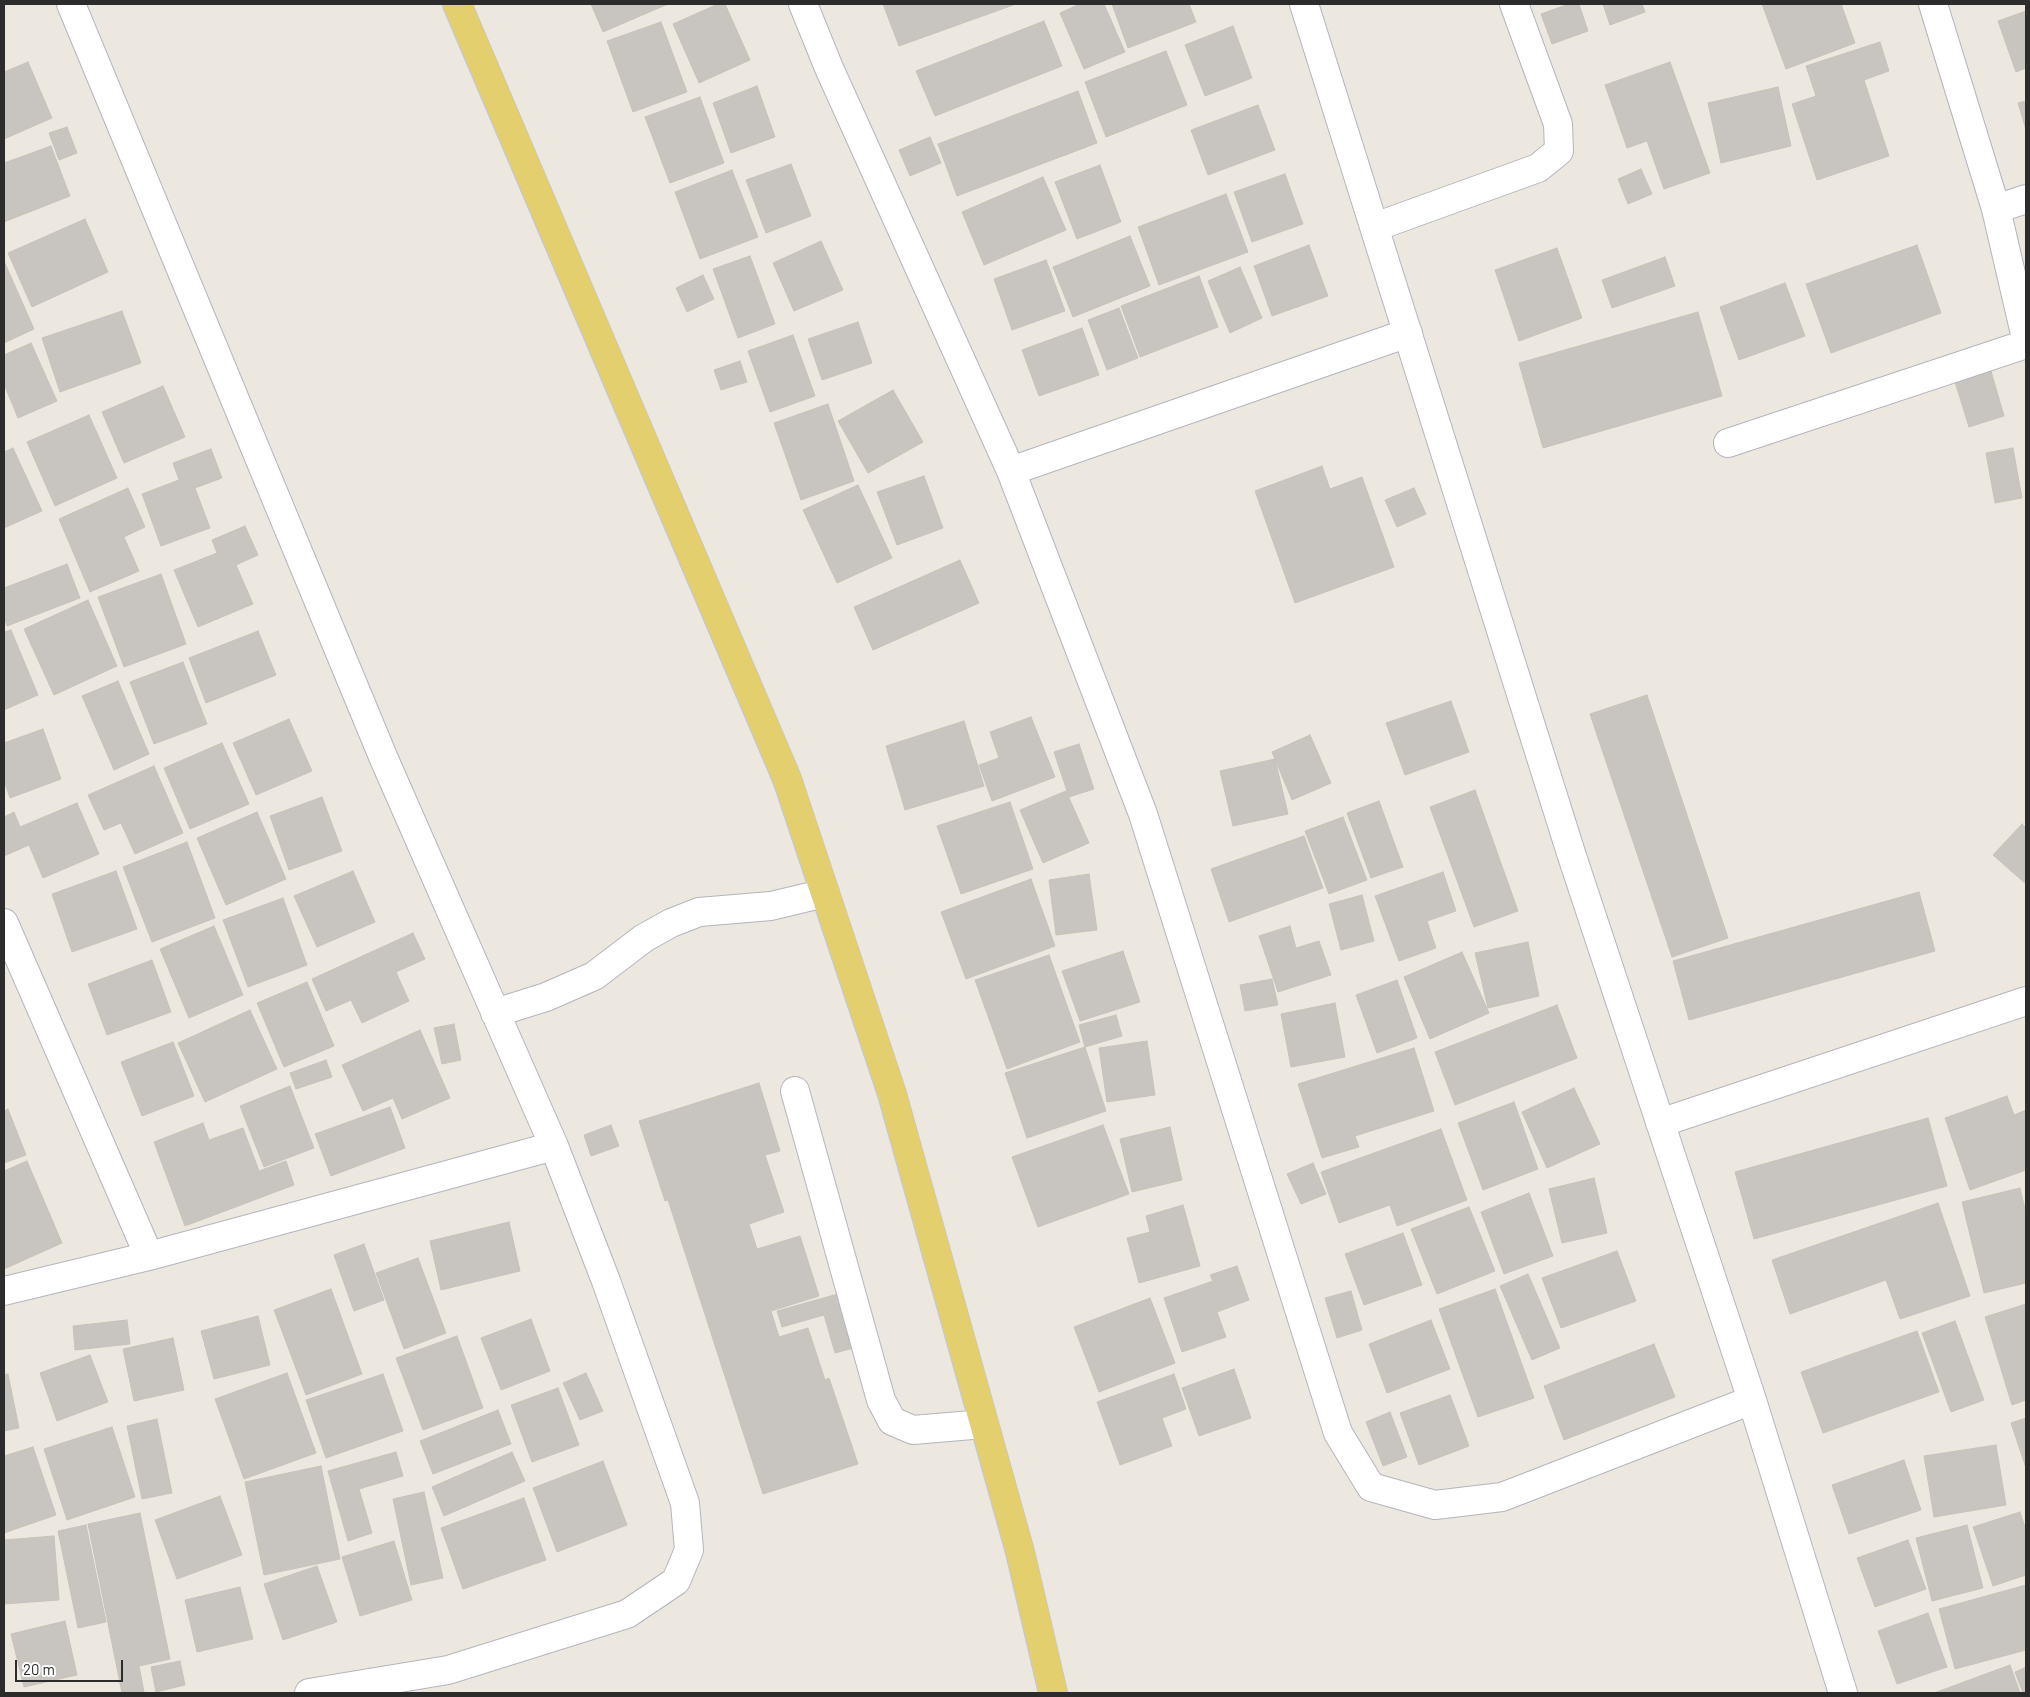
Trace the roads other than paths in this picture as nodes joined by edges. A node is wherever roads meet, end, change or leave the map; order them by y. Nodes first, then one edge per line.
1 (71, 4) edge
2 (457, 4) edge
3 (803, 4) edge
4 (1304, 4) edge
5 (1514, 4) edge
6 (1934, 4) edge
7 (2026, 199) edge
8 (1996, 209) junction
9 (1374, 227) junction
10 (1408, 333) junction
11 (2026, 338) edge
12 (2026, 344) edge
13 (1728, 443) dead end
14 (1011, 471) junction
15 (825, 893) junction
16 (4, 923) edge
17 (2026, 1001) edge
18 (496, 1013) junction
19 (795, 1091) dead end
20 (1660, 1123) junction
21 (554, 1146) junction
22 (149, 1256) junction
23 (4, 1292) edge
24 (1752, 1400) junction
25 (984, 1424) junction
26 (309, 1693) edge
27 (1053, 1693) edge
28 (1843, 1693) edge

1 - 18 street
2 - 15 main road
3 - 14 street
4 - 9 street
5 - 9 street
6 - 8 street
7 - 8 street
8 - 11 street
9 - 10 street
10 - 14 street
10 - 20 street
12 - 13 street
14 - 24 street
15 - 18 street
15 - 25 main road
16 - 22 street
17 - 20 street
18 - 21 street
19 - 25 street
20 - 24 street
21 - 22 street
21 - 26 street
22 - 23 street
24 - 28 street
25 - 27 main road

